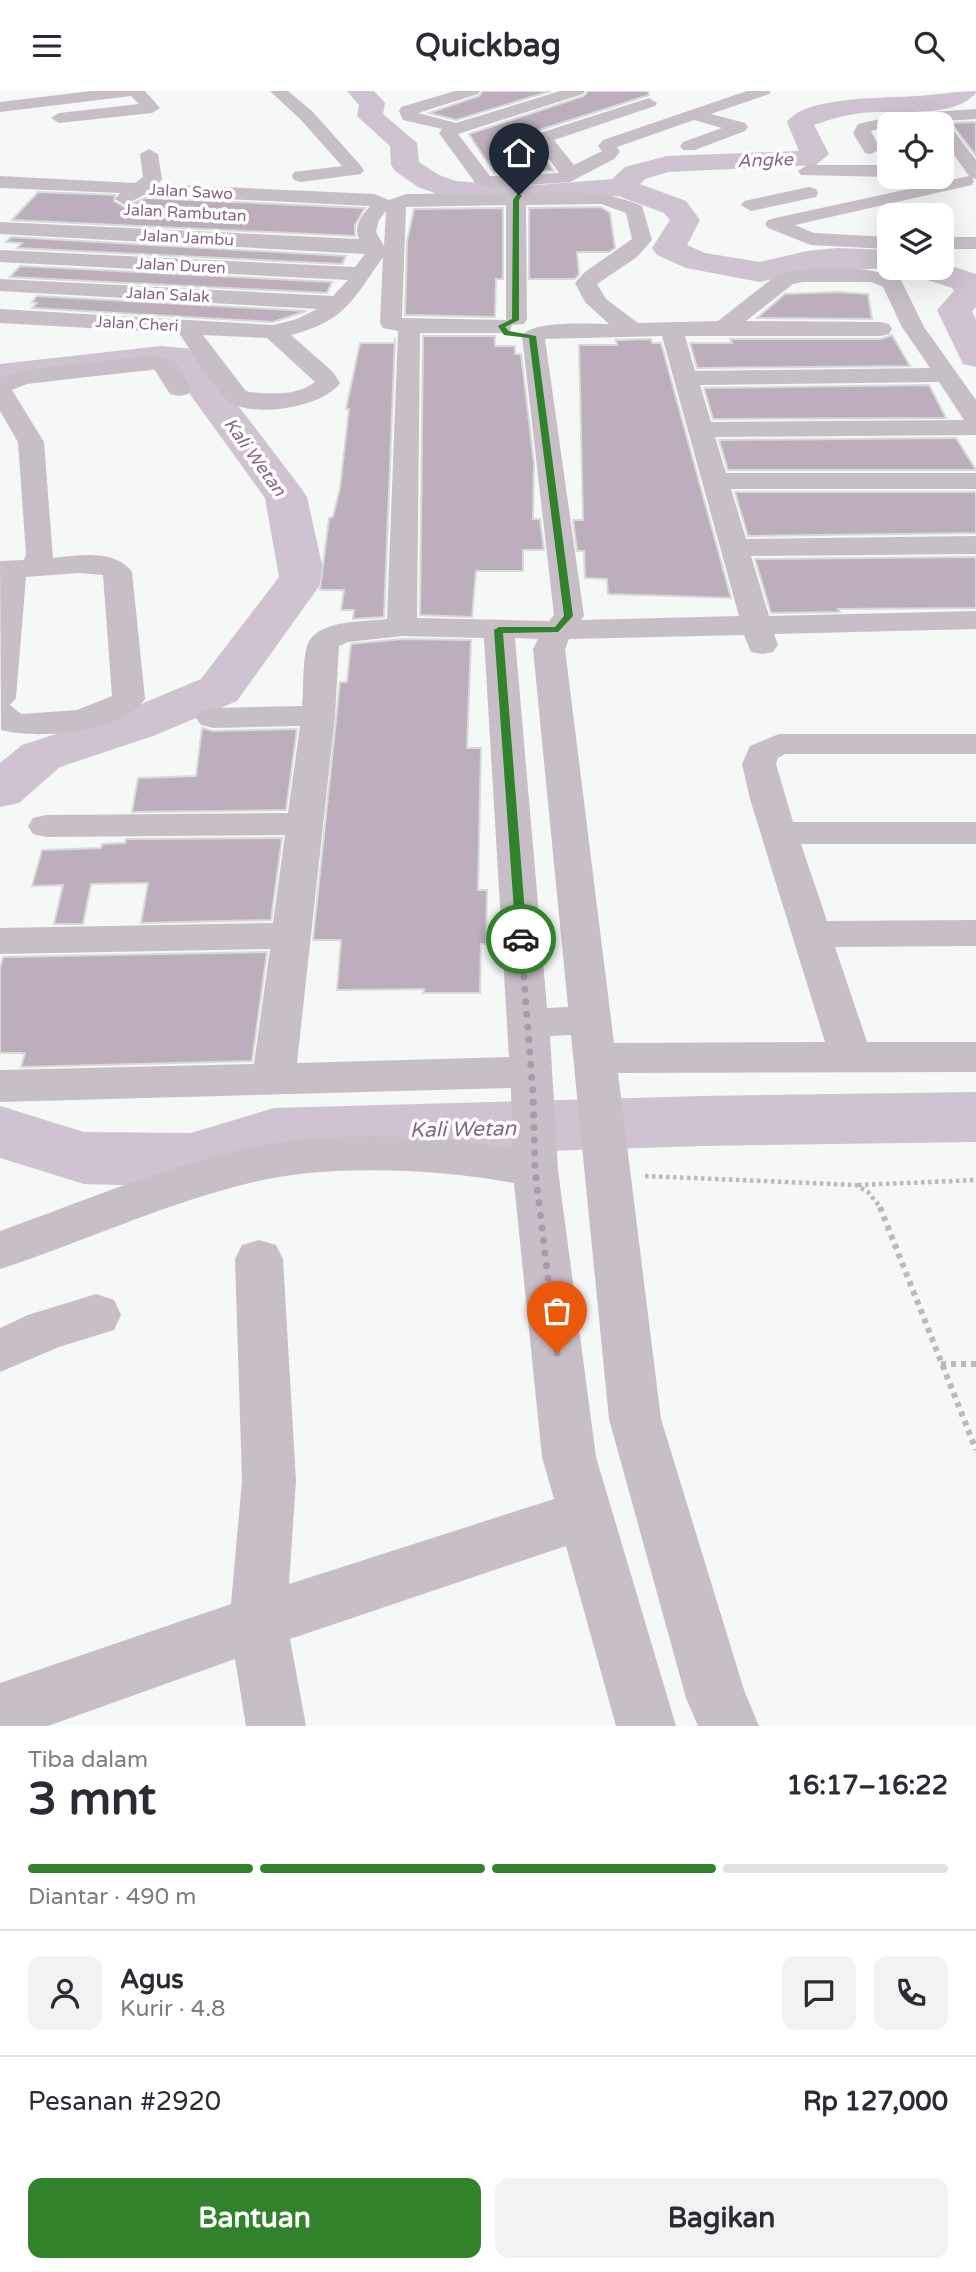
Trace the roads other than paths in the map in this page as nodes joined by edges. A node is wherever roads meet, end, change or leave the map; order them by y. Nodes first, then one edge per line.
1 (278, 91) edge
2 (472, 91) edge
3 (577, 91) edge
4 (764, 91) edge
5 (94, 93) edge
6 (701, 93) dead end
7 (136, 94) edge
8 (672, 95) dead end
9 (397, 97) dead end
10 (734, 101) junction
11 (0, 107) edge
12 (413, 108) junction
13 (63, 113) dead end
14 (694, 114) junction
15 (976, 114) edge
16 (954, 119) edge
17 (877, 124) edge
18 (457, 128) junction
19 (689, 146) dead end
20 (954, 146) edge
21 (871, 149) dead end
22 (149, 154) dead end
23 (807, 171) dead end
24 (877, 171) edge
25 (571, 174) junction
26 (973, 175) edge
27 (954, 176) edge
28 (278, 178) dead end
29 (0, 182) edge
30 (877, 184) edge
31 (136, 188) junction
32 (517, 198) junction
33 (751, 205) dead end
34 (114, 208) junction
35 (141, 210) dead end
36 (0, 228) edge
37 (95, 232) junction
38 (877, 242) edge
39 (954, 243) edge
40 (976, 243) edge
41 (374, 246) junction
42 (0, 256) edge
43 (68, 259) junction
44 (362, 274) junction
45 (780, 284) junction
46 (0, 285) edge
47 (40, 288) junction
48 (337, 303) junction
49 (881, 305) dead end
50 (94, 320) junction
51 (4, 321) edge
52 (184, 325) junction
53 (409, 326) junction
54 (724, 328) junction
55 (524, 329) junction
56 (881, 329) dead end
57 (634, 331) junction
58 (671, 331) junction
59 (273, 332) junction
60 (64, 356) dead end
61 (948, 375) junction
62 (685, 378) junction
63 (0, 388) edge
64 (179, 389) dead end
65 (976, 418) edge
66 (10, 424) edge
67 (976, 427) edge
68 (700, 430) junction
69 (715, 481) junction
70 (976, 481) edge
71 (976, 545) edge
72 (733, 548) junction
73 (16, 569) edge
74 (976, 620) edge
75 (402, 627) junction
76 (759, 636) junction
77 (554, 639) junction
78 (500, 640) junction
79 (976, 646) edge
80 (0, 698) edge
81 (0, 713) edge
82 (318, 716) junction
83 (213, 718) dead end
84 (976, 744) edge
85 (305, 824) junction
86 (46, 826) dead end
87 (779, 833) junction
88 (976, 833) edge
89 (976, 933) edge
90 (811, 934) junction
91 (291, 936) junction
92 (0, 941) edge
93 (527, 1023) junction
94 (594, 1053) junction
95 (976, 1057) edge
96 (851, 1058) junction
97 (274, 1079) junction
98 (532, 1083) junction
99 (0, 1086) edge
100 (535, 1160) junction
101 (0, 1250) edge
102 (259, 1259) dead end
103 (96, 1315) dead end
104 (0, 1351) edge
105 (586, 1514) junction
106 (258, 1622) junction
107 (0, 1713) edge
108 (276, 1726) edge
109 (646, 1726) edge
110 (729, 1726) edge

1 - 28 street
2 - 12 street
3 - 18 street
4 - 10 street
5 - 7 street
5 - 11 street
6 - 10 street
7 - 13 street
8 - 25 street
9 - 12 street
10 - 14 street
12 - 18 street
14 - 19 street
14 - 25 street
15 - 16 street
17 - 21 street
18 - 25 street
20 - 26 street
22 - 31 street
23 - 24 street
26 - 27 street
26 - 38 street
29 - 31 street, Jalan Sawo
30 - 33 street
31 - 34 street
31 - 41 street, Jalan Sawo
32 - 53 street
32 - 55 street
32 - 57 street
34 - 35 street, Jalan Rambutan
34 - 37 street
36 - 37 street, Jalan Jambu
37 - 41 street, Jalan Jambu
37 - 43 street
39 - 40 street
41 - 44 street, Jalan Cheri
42 - 43 street, Jalan Duren
43 - 44 street, Jalan Duren
43 - 47 street
44 - 48 street, Jalan Cheri
45 - 49 street
45 - 54 street
45 - 61 street
46 - 47 street, Jalan Salak
47 - 48 street, Jalan Salak
47 - 51 street
48 - 59 street, Jalan Cheri
50 - 51 street, Jalan Cheri
50 - 52 street, Jalan Cheri
50 - 60 street
52 - 59 street, Jalan Cheri
52 - 59 street
53 - 55 street
53 - 75 street
54 - 56 street
54 - 58 street
55 - 57 street
55 - 77 street
57 - 58 street
58 - 62 street
61 - 62 street
61 - 65 street
62 - 68 street
63 - 64 street
63 - 66 street
66 - 73 street
67 - 68 street
68 - 69 street
69 - 70 street
69 - 72 street
71 - 72 street
72 - 76 street
73 - 80 street
73 - 81 street
74 - 76 street
75 - 78 street
75 - 82 street
76 - 77 street
76 - 79 street
77 - 78 street
77 - 94 street
78 - 93 street
82 - 83 street
82 - 85 street
84 - 87 street
85 - 86 street
85 - 91 street
87 - 88 street
87 - 90 street
89 - 90 street
90 - 96 street
91 - 92 street
91 - 97 street
93 - 94 street
93 - 98 street
94 - 96 street
94 - 110 street
95 - 96 street
97 - 98 street
97 - 99 street
98 - 100 street
100 - 101 street
100 - 105 street
102 - 106 street
103 - 104 street
105 - 106 street
105 - 109 street
106 - 107 street
106 - 108 street

